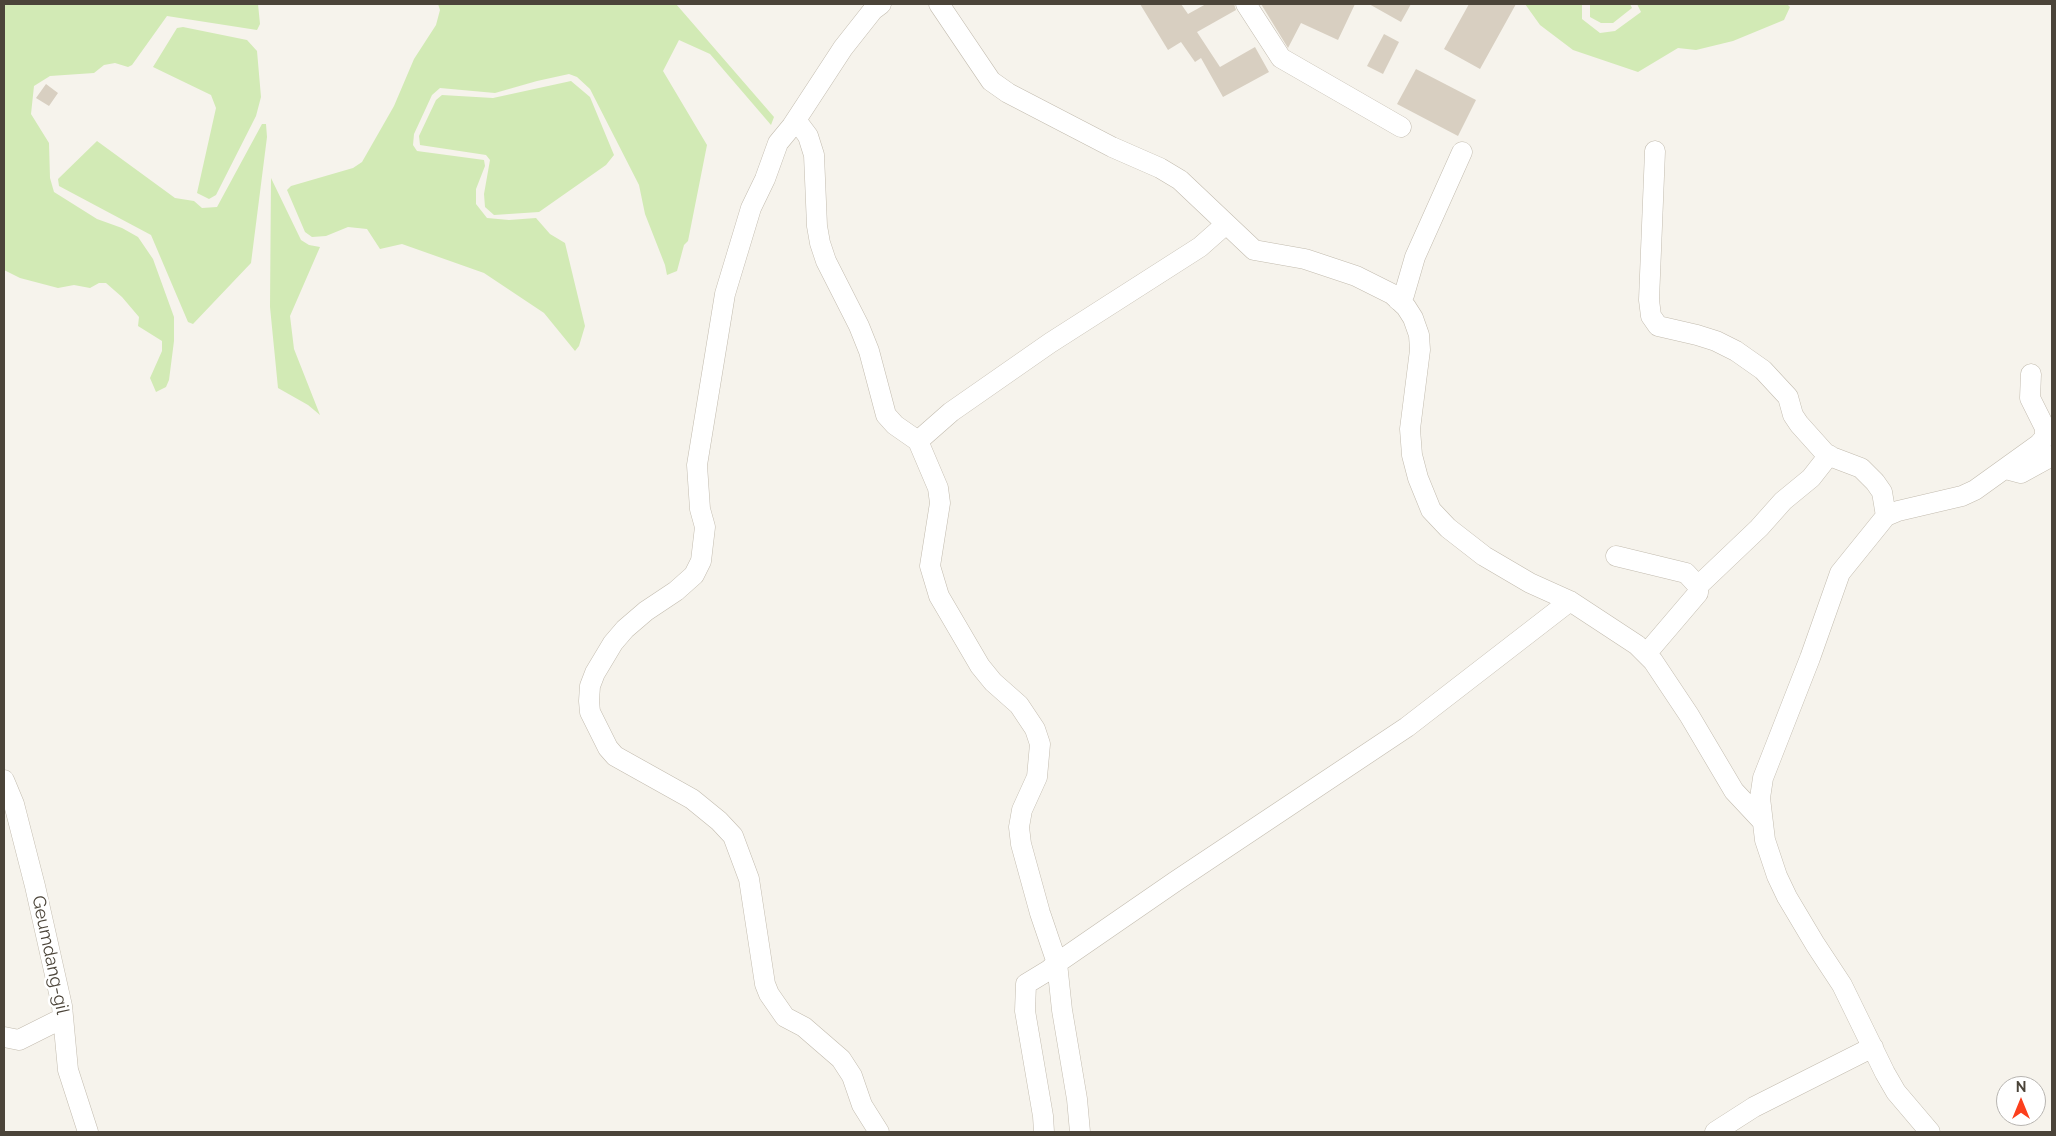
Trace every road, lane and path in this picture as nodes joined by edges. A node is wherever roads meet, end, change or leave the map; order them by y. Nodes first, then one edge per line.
1 (881, 4) edge
2 (939, 4) edge
3 (1246, 4) edge
4 (796, 120) junction
5 (1401, 127) dead end
6 (1655, 151) dead end
7 (1462, 152) dead end
8 (1226, 224) junction
9 (1398, 300) junction
10 (2031, 374) dead end
11 (918, 441) junction
12 (1829, 455) junction
13 (2052, 456) edge
14 (2006, 469) junction
15 (1886, 516) junction
16 (1616, 556) dead end
17 (1698, 586) junction
18 (1570, 601) junction
19 (1646, 654) junction
20 (4, 780) edge
21 (1763, 822) junction
22 (1057, 962) junction
23 (63, 1018) junction
24 (4, 1037) edge
25 (1873, 1047) junction
26 (88, 1132) edge
27 (879, 1132) edge
28 (1044, 1132) edge
29 (1080, 1132) edge
30 (1715, 1132) edge
31 (1930, 1132) edge

1 - 4 street
2 - 8 street
3 - 5 street
4 - 11 street
4 - 27 street
6 - 12 street
7 - 9 street
8 - 9 street
8 - 11 street
9 - 18 street
10 - 14 street
11 - 22 street
12 - 15 street
12 - 17 street
13 - 14 street
14 - 15 street
15 - 21 street
16 - 17 street
17 - 19 street
18 - 19 street
18 - 22 street
19 - 21 street
20 - 23 street, Geumdang-gil
21 - 25 street
22 - 28 street
22 - 29 street
23 - 24 street
23 - 26 street, Geumdang-gil
25 - 30 street
25 - 31 street

